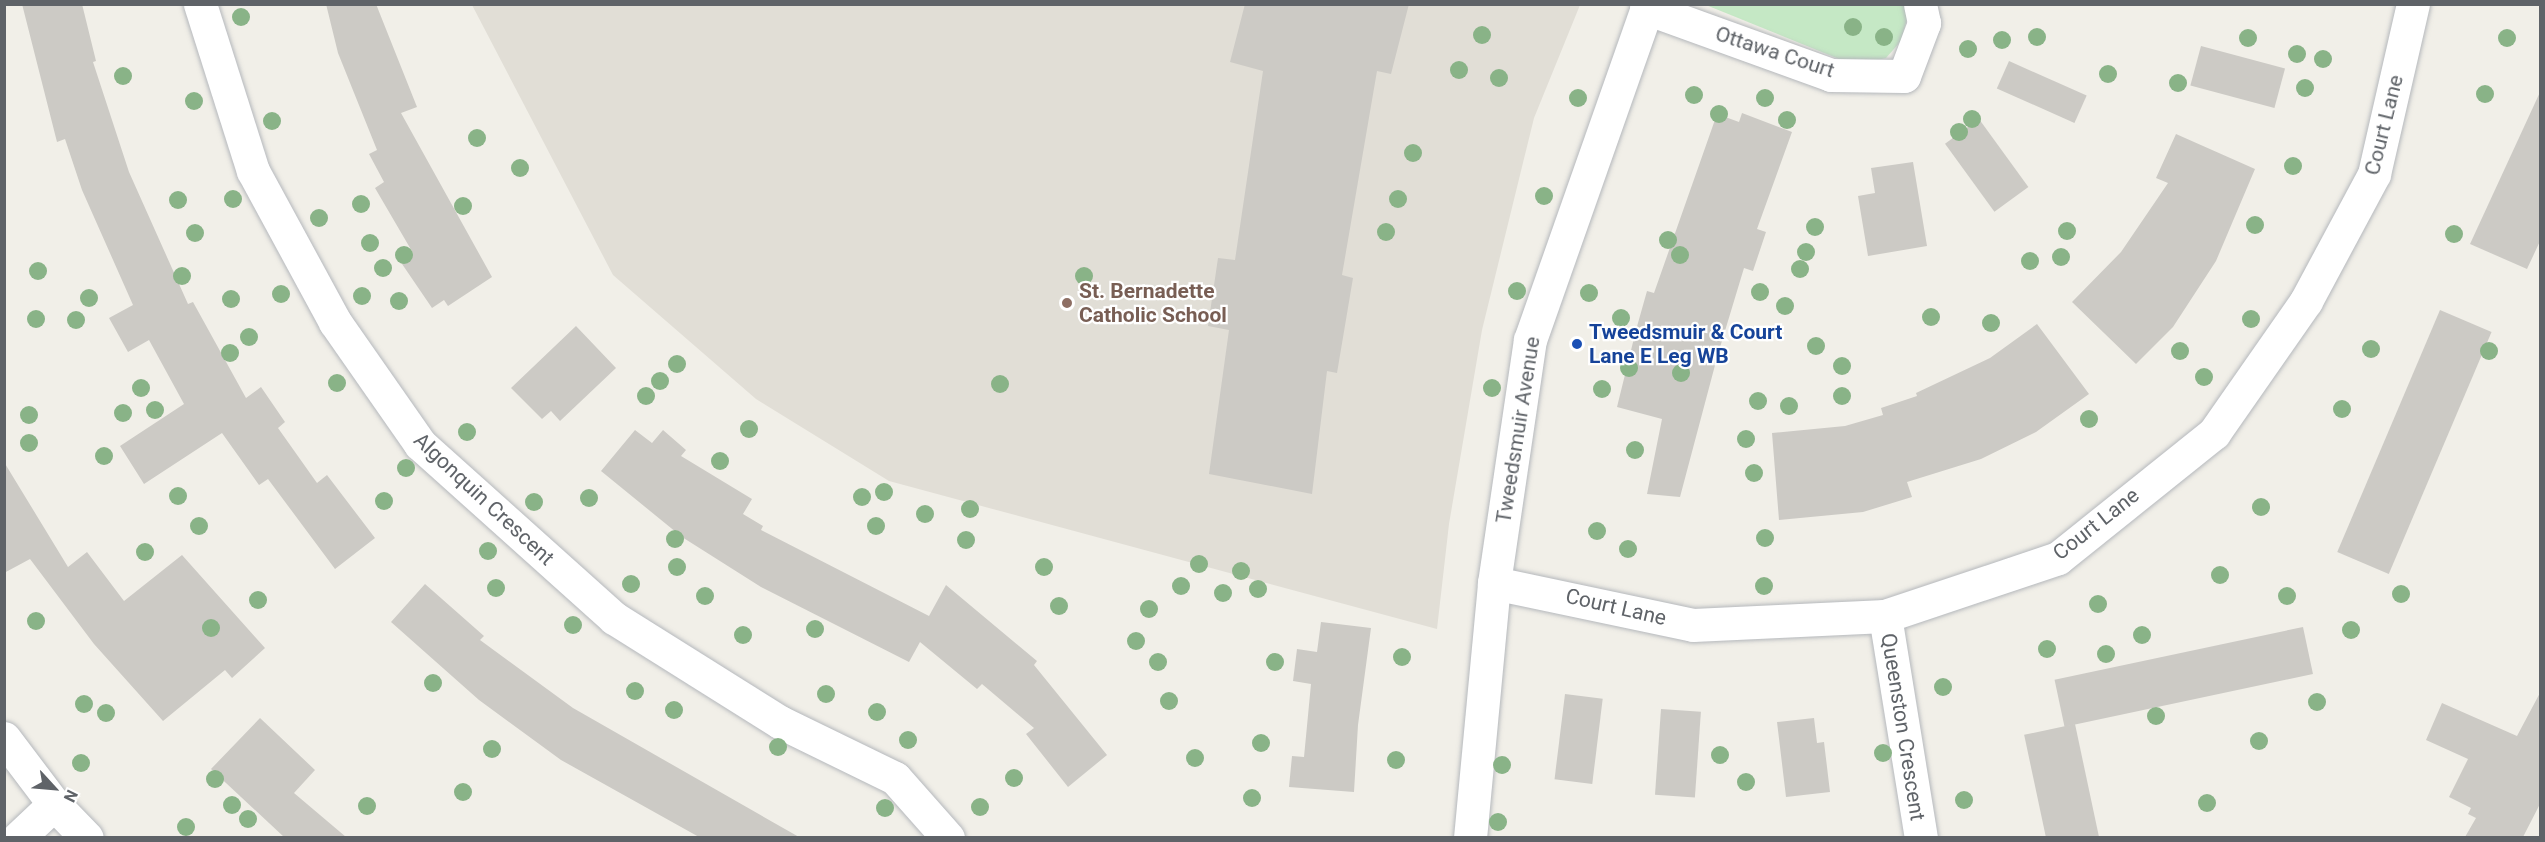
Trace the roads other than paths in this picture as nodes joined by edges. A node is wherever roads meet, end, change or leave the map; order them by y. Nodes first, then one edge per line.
1 (200, 4) edge
2 (1920, 4) edge
3 (2413, 4) edge
4 (1647, 6) edge
5 (1494, 583) junction
6 (1885, 616) junction
7 (4, 738) edge
8 (54, 804) junction
9 (18, 837) edge
10 (87, 837) edge
11 (948, 837) edge
12 (1470, 837) edge
13 (1922, 837) edge

1 - 11 street, Algonquin Crescent
2 - 4 street, Ottawa Court
3 - 6 street, Court Lane
4 - 5 street, Tweedsmuir Avenue
5 - 6 street, Court Lane
5 - 12 street, Tweedsmuir Avenue
6 - 13 street, Queenston Crescent
7 - 8 street
8 - 9 street
8 - 10 street

